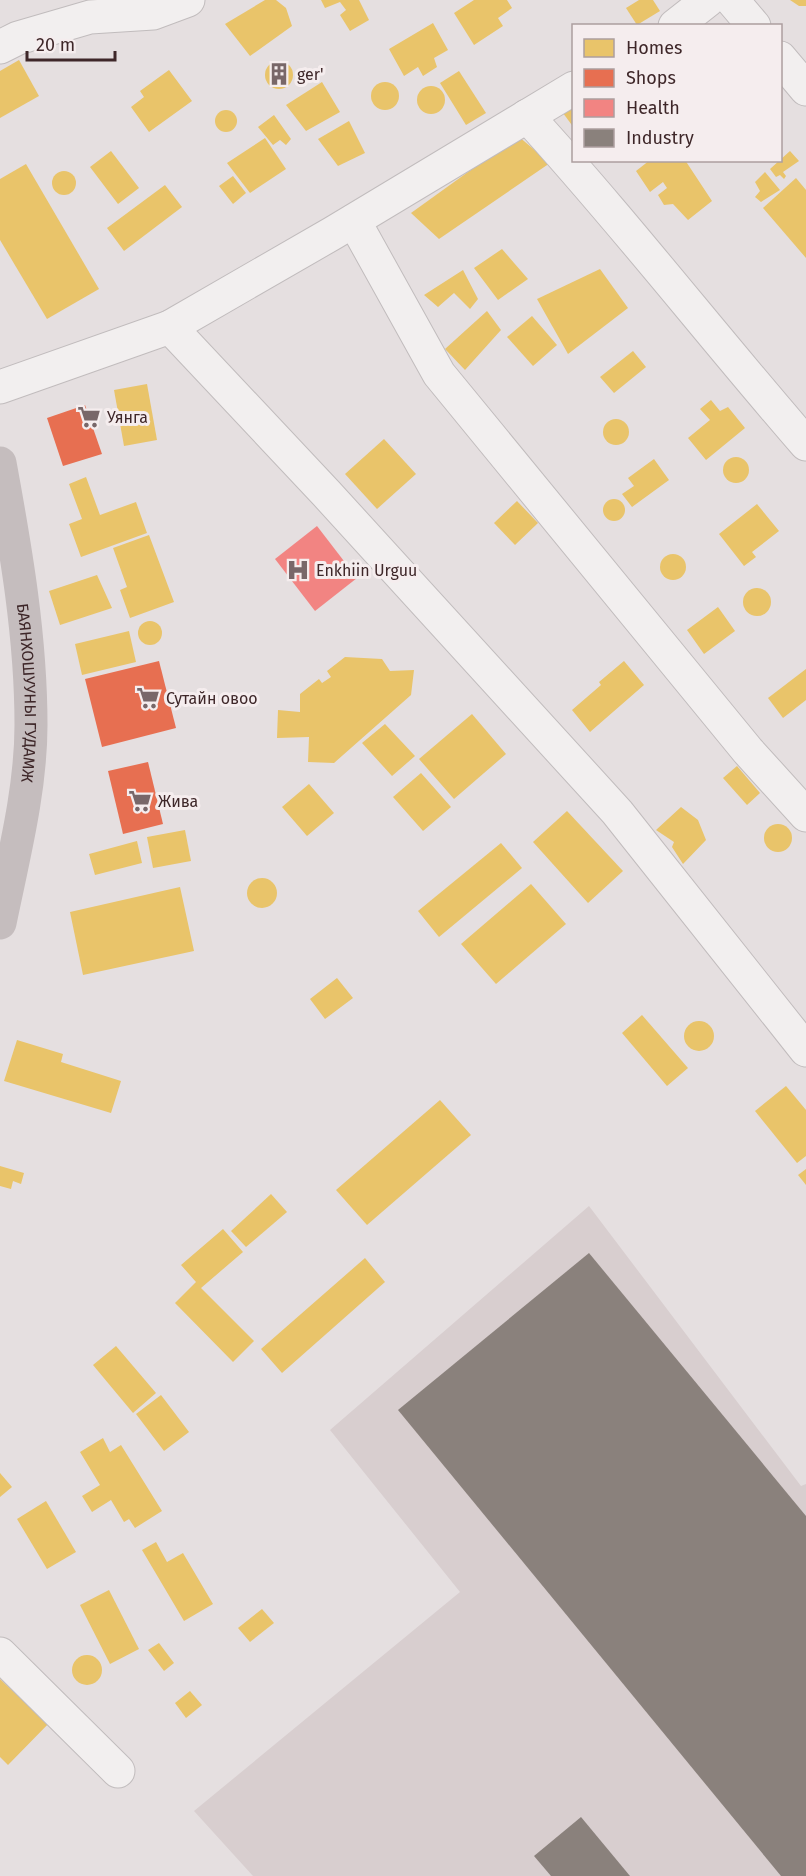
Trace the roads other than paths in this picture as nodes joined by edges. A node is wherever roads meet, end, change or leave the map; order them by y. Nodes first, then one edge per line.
1 (188, 0) edge
2 (708, 0) edge
3 (732, 0) edge
4 (678, 24) edge
5 (752, 24) edge
6 (0, 47) edge
7 (782, 60) edge
8 (806, 88) edge
9 (572, 89) edge
10 (527, 116) junction
11 (354, 221) junction
12 (170, 327) junction
13 (0, 387) edge
14 (806, 444) edge
15 (0, 463) edge
16 (4, 511) edge
17 (806, 815) edge
18 (10, 837) edge
19 (0, 923) edge
20 (806, 1050) edge
21 (0, 1654) edge
22 (118, 1771) dead end

1 - 6 street
2 - 4 street
3 - 5 street
7 - 8 street
9 - 10 street
10 - 11 street
10 - 14 street
11 - 12 street
11 - 17 street
12 - 13 street
12 - 20 street
15 - 16 main road, БАЯНХОШУУНЫ ГУДАМЖ
16 - 18 main road, БАЯНХОШУУНЫ ГУДАМЖ
18 - 19 main road, БАЯНХОШУУНЫ ГУДАМЖ
21 - 22 street

